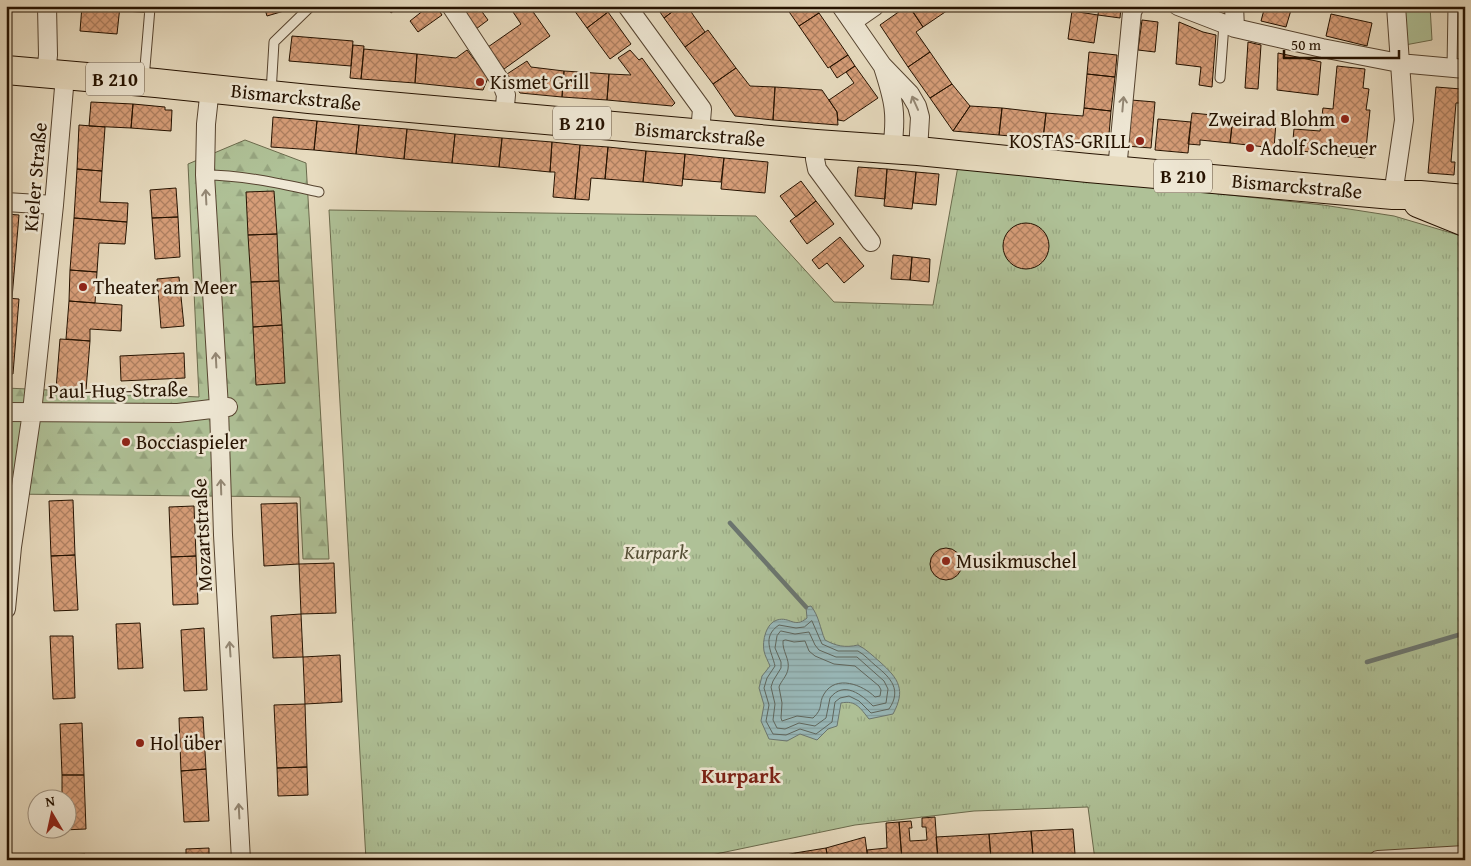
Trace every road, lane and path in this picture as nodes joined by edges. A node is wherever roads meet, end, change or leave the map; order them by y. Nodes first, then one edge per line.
1 (47, 6) edge
2 (127, 6) edge
3 (311, 6) edge
4 (451, 6) edge
5 (627, 6) edge
6 (841, 6) edge
7 (875, 6) edge
8 (1135, 6) edge
9 (1178, 6) edge
10 (1234, 6) edge
11 (1396, 6) edge
12 (1453, 6) edge
13 (852, 22) junction
14 (1229, 26) junction
15 (1399, 63) junction
16 (882, 65) junction
17 (1458, 69) edge
18 (6, 70) edge
19 (56, 75) junction
20 (1220, 78) dead end
21 (144, 82) junction
22 (210, 88) junction
23 (271, 95) junction
24 (504, 116) junction
25 (700, 134) junction
26 (816, 144) junction
27 (905, 150) junction
28 (1117, 170) junction
29 (205, 175) junction
30 (319, 192) dead end
31 (1393, 195) junction
32 (1465, 199) edge
33 (6, 202) edge
34 (54, 205) junction
35 (1465, 222) edge
36 (871, 242) dead end
37 (224, 408) junction
38 (6, 412) edge
39 (32, 412) junction
40 (6, 609) edge
41 (1465, 855) edge
42 (241, 860) edge
43 (1378, 860) edge

1 - 19 street, Kieler Straße
2 - 21 lane
3 - 23 lane
4 - 24 street
5 - 25 street
6 - 13 street
7 - 13 street
28 -> 8 street
9 - 14 street
10 - 14 street
11 - 15 street
12 - 17 lane
13 - 16 street
14 - 15 street
14 - 20 lane
15 - 17 street
15 - 31 street
16 - 27 street
27 -> 16 street
18 - 19 main road, Bismarckstraße / B 210
19 - 21 main road, Bismarckstraße / B 210
19 - 34 street, Kieler Straße
21 - 22 main road, Bismarckstraße / B 210
22 - 23 main road, Bismarckstraße / B 210
22 - 29 street, Mozartstraße
23 - 24 main road, Bismarckstraße / B 210
24 - 25 main road, Bismarckstraße / B 210
25 - 26 main road, Bismarckstraße / B 210
26 - 27 main road, Bismarckstraße / B 210
26 - 36 street
27 - 28 main road, Bismarckstraße / B 210
28 - 31 main road, Bismarckstraße / B 210
29 - 30 lane
37 -> 29 street, Mozartstraße
31 - 32 main road, Bismarckstraße / B 210
31 - 35 main road, Bismarckstraße / B 210
33 - 34 street
34 - 39 street, Kieler Straße
37 - 39 street, Paul-Hug-Straße
42 -> 37 street, Mozartstraße
38 - 39 street, Paul-Hug-Straße
39 - 40 street, Kieler Straße
41 - 43 street

